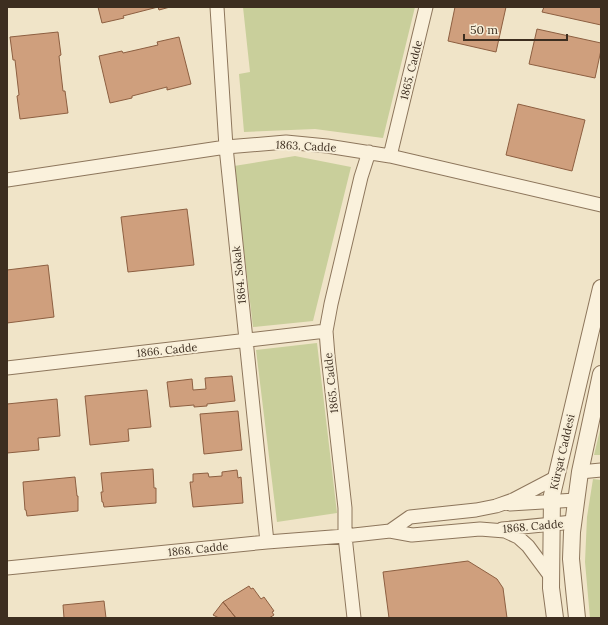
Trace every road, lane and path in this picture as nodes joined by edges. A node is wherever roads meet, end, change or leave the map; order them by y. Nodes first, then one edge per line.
1 (217, 7) edge
2 (426, 7) edge
3 (226, 147) junction
4 (369, 152) junction
5 (390, 156) junction
6 (7, 180) edge
7 (601, 205) edge
8 (601, 288) edge
9 (326, 331) junction
10 (246, 341) junction
11 (7, 368) edge
12 (601, 374) edge
13 (601, 470) edge
14 (580, 472) junction
15 (557, 477) junction
16 (576, 500) junction
17 (552, 501) junction
18 (496, 506) junction
19 (573, 522) junction
20 (552, 524) junction
21 (494, 530) junction
22 (390, 531) junction
23 (345, 536) junction
24 (267, 542) junction
25 (7, 568) edge
26 (551, 577) junction
27 (354, 618) edge
28 (555, 618) edge
29 (577, 618) edge

1 - 3 street, 1864. Sokak
2 - 5 street, 1865. Cadde
3 - 4 street, 1863. Cadde
3 - 6 street, 1863. Cadde
3 - 10 street, 1864. Sokak
4 - 5 street, 1863. Cadde
4 - 9 street, 1865. Cadde
5 - 7 street, 1863. Cadde
8 - 15 street, Kürşat Caddesi
9 - 10 street, 1866. Cadde
9 - 23 street, 1865. Cadde
10 - 11 street, 1866. Cadde
10 - 24 street, 1864. Sokak
12 - 14 street, Kürşat Caddesi
13 - 14 street
14 - 16 street, Kürşat Caddesi
15 - 17 street, Kürşat Caddesi
15 - 18 street, 1868. Cadde
16 - 17 street, 1868. Cadde
16 - 19 street, Kürşat Caddesi
17 - 18 street, 1868. Cadde
17 - 20 street, Kürşat Caddesi
18 - 22 street, 1868. Cadde
19 - 20 street, 1868. Cadde
19 - 29 street, Kürşat Caddesi
20 - 21 street, 1868. Cadde
20 - 26 street, Kürşat Caddesi
21 - 22 street, 1868. Cadde
21 - 26 street, 1868. Cadde
22 - 23 street, 1868. Cadde
23 - 24 street, 1868. Cadde
23 - 27 street, 1865. Cadde
24 - 25 street, 1868. Cadde
26 - 28 street, Kürşat Caddesi

